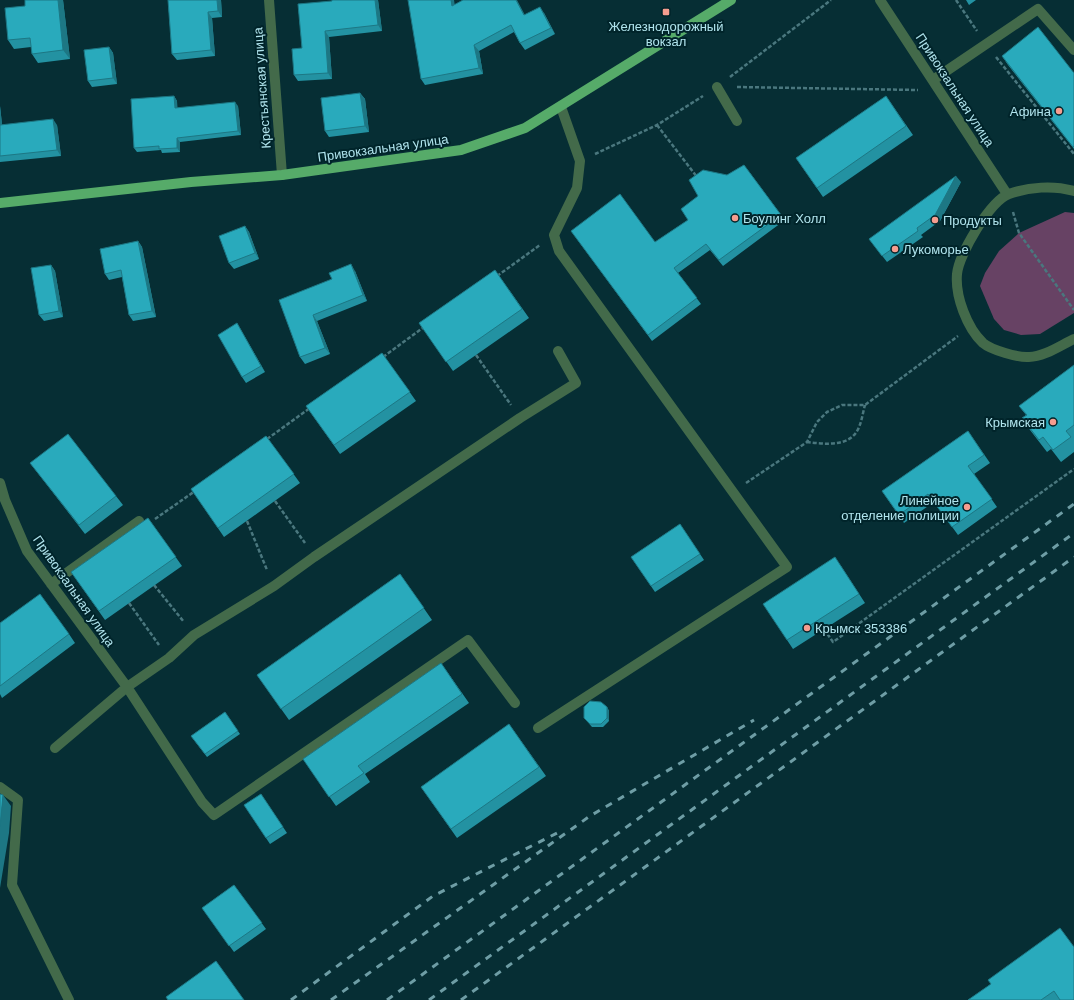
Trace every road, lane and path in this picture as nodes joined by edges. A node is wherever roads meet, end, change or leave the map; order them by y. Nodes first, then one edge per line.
1 (269, 0) edge
2 (731, 0) edge
3 (880, 0) edge
4 (956, 0) edge
5 (986, 44) junction
6 (1074, 50) edge
7 (933, 80) junction
8 (716, 87) joint
9 (925, 90) dead end
10 (561, 107) junction
11 (737, 121) dead end
12 (657, 125) dead end
13 (1074, 154) edge
14 (282, 175) junction
15 (700, 181) edge
16 (1074, 191) edge
17 (1007, 194) junction
18 (0, 203) edge
19 (554, 235) junction
20 (495, 277) edge
21 (1074, 310) edge
22 (431, 323) edge
23 (971, 326) junction
24 (1074, 339) edge
25 (558, 352) dead end
26 (476, 355) edge
27 (379, 360) edge
28 (865, 405) junction
29 (314, 406) edge
30 (520, 418) junction
31 (806, 442) junction
32 (262, 443) edge
33 (1074, 469) edge
34 (0, 483) edge
35 (198, 489) edge
36 (732, 492) junction
37 (275, 501) edge
38 (139, 521) joint
39 (247, 521) edge
40 (314, 557) junction
41 (51, 584) junction
42 (154, 585) edge
43 (274, 586) junction
44 (129, 603) edge
45 (824, 629) edge
46 (194, 635) junction
47 (169, 658) junction
48 (127, 687) junction
49 (515, 703) dead end
50 (538, 728) dead end
51 (55, 748) dead end
52 (0, 787) edge
53 (69, 1000) edge

1 - 14 street, Крестьянская улица
2 - 10 main road, Привокзальная улица
3 - 7 street, Привокзальная улица
4 - 5 path
5 - 6 street
5 - 7 street
5 - 13 path
7 - 17 street, Привокзальная улица
8 - 9 path
8 - 11 street
10 - 14 main road, Привокзальная улица
10 - 19 street
12 - 15 path
14 - 18 main road, Привокзальная улица
16 - 17 street
17 - 21 path
17 - 23 street
19 - 20 path
19 - 36 street
22 - 27 path
23 - 24 street
23 - 28 path
25 - 30 street
26 - 30 path
28 - 31 path
28 - 31 path
29 - 32 path
30 - 40 street
31 - 36 path
33 - 45 path
34 - 41 street, Привокзальная улица
35 - 38 path
36 - 50 street
37 - 40 path
38 - 41 street
39 - 43 path
40 - 43 street
41 - 48 street, Привокзальная улица
42 - 46 path
43 - 46 street
44 - 47 path
46 - 47 street
47 - 48 street
48 - 49 street, Привокзальная улица
48 - 51 street
52 - 53 street

